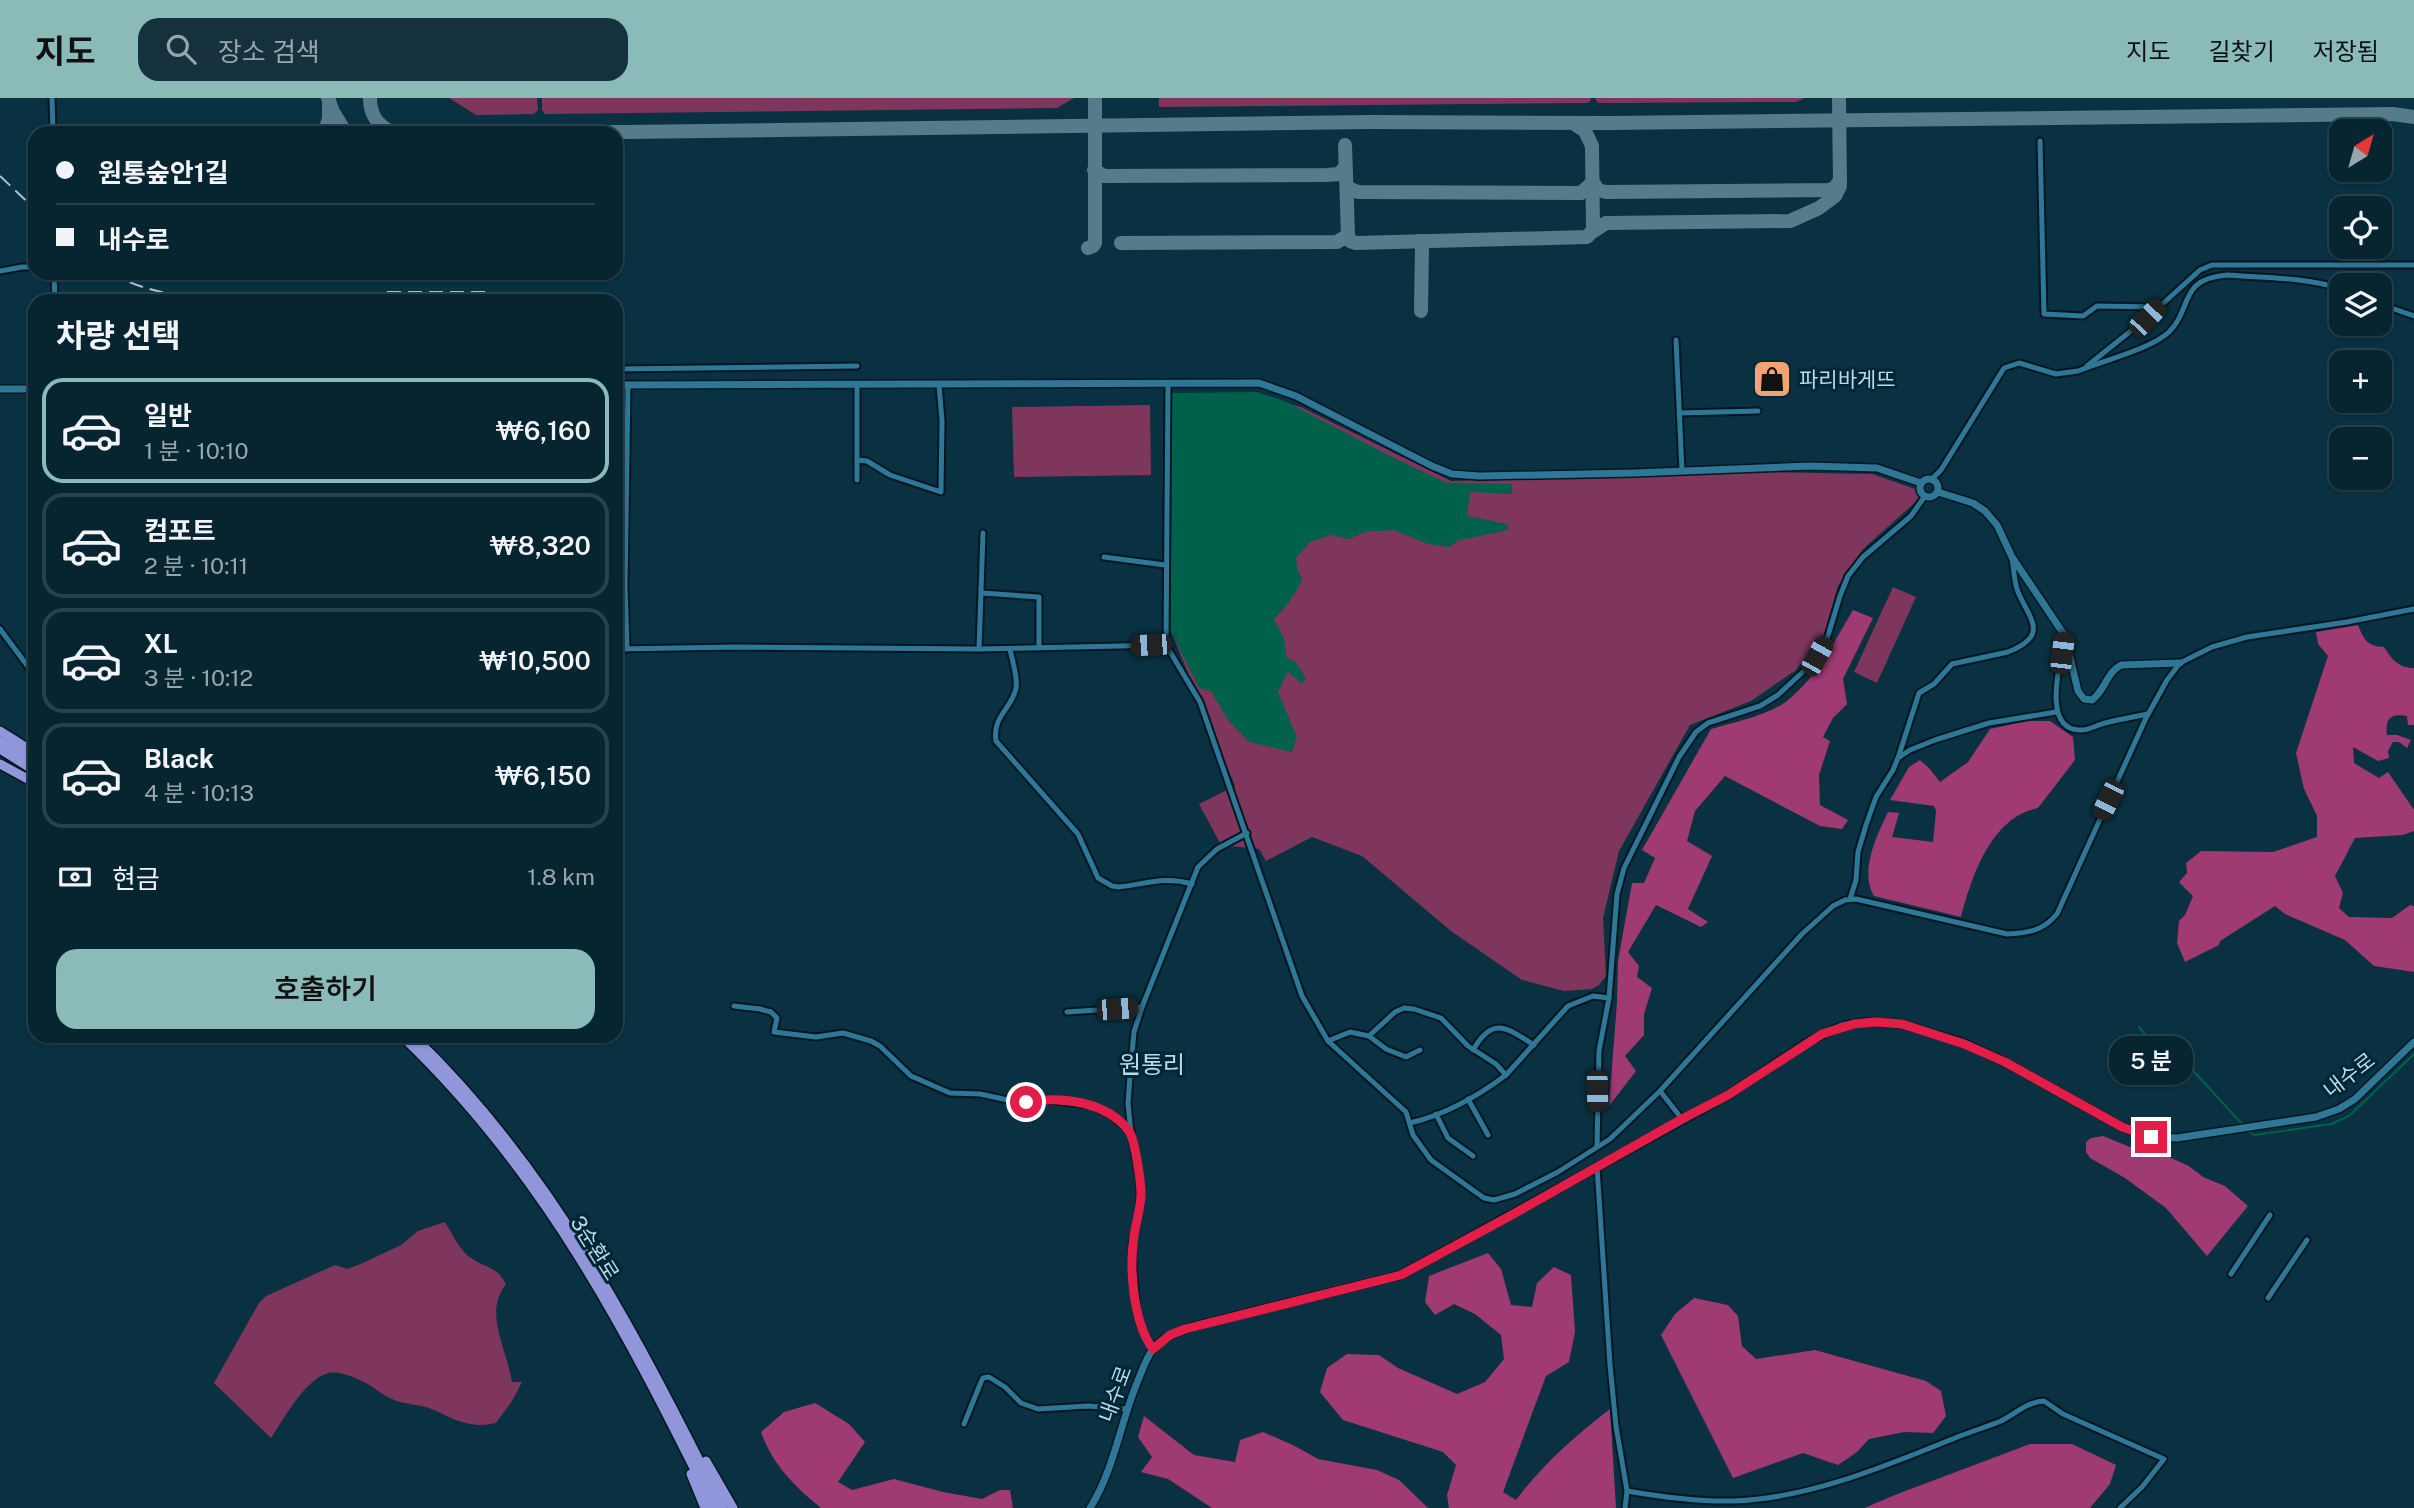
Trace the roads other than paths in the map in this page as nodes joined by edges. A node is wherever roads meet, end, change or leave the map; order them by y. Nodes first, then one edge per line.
1 (52, 98) edge
2 (53, 126) edge
3 (2040, 141) dead end
4 (2414, 265) edge
5 (28, 267) edge
6 (0, 271) edge
7 (2329, 285) edge
8 (2158, 307) junction
9 (2392, 308) edge
10 (2414, 316) edge
11 (1676, 340) dead end
12 (856, 366) dead end
13 (2085, 368) junction
14 (623, 369) edge
15 (623, 384) edge
16 (628, 384) junction
17 (857, 384) junction
18 (1168, 384) junction
19 (939, 386) junction
20 (0, 389) edge
21 (28, 389) edge
22 (1758, 411) dead end
23 (1679, 413) junction
24 (857, 460) junction
25 (1682, 471) junction
26 (1933, 479) junction
27 (857, 480) dead end
28 (1921, 483) junction
29 (1938, 492) junction
30 (1925, 496) junction
31 (983, 533) dead end
32 (1104, 557) dead end
33 (2012, 557) junction
34 (1166, 565) junction
35 (982, 593) junction
36 (2414, 609) edge
37 (0, 629) edge
38 (2065, 636) junction
39 (1166, 645) junction
40 (1039, 648) junction
41 (623, 649) edge
42 (627, 649) junction
43 (979, 649) junction
44 (1010, 649) junction
45 (2180, 663) junction
46 (28, 667) edge
47 (2056, 712) junction
48 (2148, 713) junction
49 (0, 731) edge
50 (0, 741) edge
51 (0, 749) edge
52 (28, 749) edge
53 (1898, 758) junction
54 (28, 759) edge
55 (0, 764) edge
56 (28, 767) edge
57 (28, 779) edge
58 (1247, 834) junction
59 (1192, 884) junction
60 (1850, 899) junction
61 (1609, 998) junction
62 (1400, 999) dead end
63 (734, 1006) dead end
64 (1142, 1007) junction
65 (1404, 1008) junction
66 (1067, 1013) dead end
67 (1370, 1036) junction
68 (1328, 1041) junction
69 (2414, 1042) edge
70 (409, 1043) edge
71 (419, 1043) edge
72 (1534, 1045) junction
73 (1420, 1050) dead end
74 (1473, 1050) junction
75 (1506, 1075) junction
76 (1660, 1091) junction
77 (1468, 1099) junction
78 (1436, 1114) junction
79 (1682, 1119) junction
80 (1409, 1123) junction
81 (1131, 1133) junction
82 (1488, 1135) dead end
83 (1597, 1147) junction
84 (1473, 1156) dead end
85 (1597, 1167) junction
86 (2270, 1215) dead end
87 (2307, 1240) dead end
88 (2231, 1273) dead end
89 (2268, 1298) dead end
90 (1153, 1349) junction
91 (669, 1407) junction
92 (1127, 1409) junction
93 (964, 1424) dead end
94 (1627, 1491) junction
95 (705, 1508) edge
96 (714, 1508) edge
97 (723, 1508) edge
98 (733, 1508) edge
99 (1090, 1508) edge
100 (1625, 1508) edge
101 (2120, 1508) edge

1 - 2 street
3 - 8 street
4 - 8 street
5 - 6 street
7 - 13 street
8 - 13 street
9 - 10 street
11 - 23 street
12 - 14 street
13 - 26 street
15 - 16 street
16 - 17 street
16 - 42 street
17 - 19 street
17 - 24 street
18 - 19 street
18 - 25 street
18 - 34 street
19 - 24 street
20 - 21 street
22 - 23 street
23 - 25 street
24 - 27 street
25 - 28 street
26 - 28 street
26 - 29 street
28 - 30 street
29 - 30 street
29 - 33 street
30 - 61 street
31 - 35 street
32 - 34 street
33 - 38 street
33 - 53 street
34 - 39 street
35 - 40 street
35 - 43 street
36 - 45 street
37 - 46 street
38 - 45 street
38 - 47 street
39 - 40 street
39 - 58 street
40 - 44 street
41 - 42 street
42 - 43 street
43 - 44 street
44 - 59 street
45 - 48 street
47 - 48 street
47 - 53 street
48 - 60 street
49 - 52 highway
50 - 54 highway
51 - 56 highway
53 - 60 street
55 - 57 highway
58 - 59 street
58 - 68 street
59 - 64 street
60 - 76 street
61 - 72 street
61 - 83 street
62 - 65 street
63 - 81 street
64 - 66 street
64 - 81 street
65 - 67 street
65 - 74 street
67 - 68 street
67 - 73 street
68 - 80 street
69 - 79 street, 내수로
70 - 91 highway, 3순환로
71 - 91 highway, 3순환로
72 - 74 street
72 - 75 street
74 - 75 street
75 - 77 street
76 - 79 street
76 - 83 street
77 - 78 street
77 - 82 street
78 - 80 street
78 - 84 street
79 - 85 street, 내수로
80 - 83 street
81 - 90 street
85 - 90 street, 내수로
85 - 94 street
86 - 88 street
87 - 89 street
90 - 92 street, 내수로
91 - 95 highway
91 - 96 highway, 3순환로
91 - 97 highway, 3순환로
91 - 98 highway
92 - 93 street
92 - 99 street, 내수로
94 - 100 street
94 - 101 street

